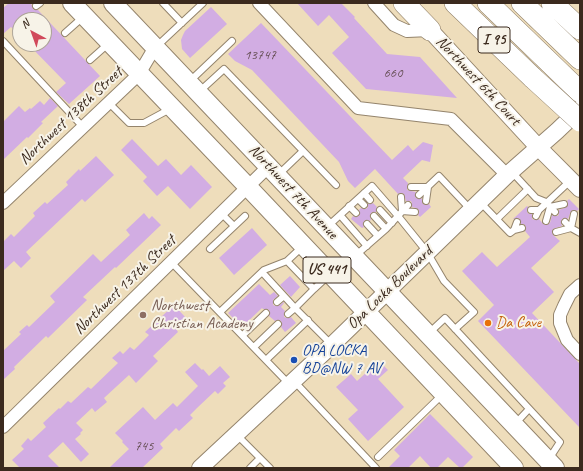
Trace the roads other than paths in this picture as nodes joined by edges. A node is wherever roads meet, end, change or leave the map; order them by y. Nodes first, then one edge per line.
1 (113, 3) edge
2 (163, 3) edge
3 (203, 3) edge
4 (259, 3) edge
5 (374, 3) edge
6 (404, 3) edge
7 (455, 3) edge
8 (488, 3) edge
9 (522, 3) edge
10 (552, 3) edge
11 (78, 9) edge
12 (182, 22) junction
13 (580, 29) edge
14 (430, 30) junction
15 (65, 33) dead end
16 (3, 41) edge
17 (232, 41) dead end
18 (109, 43) junction
19 (155, 47) junction
20 (573, 53) edge
21 (90, 60) dead end
22 (139, 74) junction
23 (194, 87) junction
24 (580, 92) edge
25 (109, 103) junction
26 (172, 108) junction
27 (580, 109) edge
28 (580, 121) edge
29 (83, 127) junction
30 (538, 147) junction
31 (303, 151) junction
32 (273, 171) junction
33 (509, 173) junction
34 (576, 184) edge
35 (336, 185) dead end
36 (248, 187) junction
37 (411, 187) dead end
38 (428, 187) junction
39 (528, 190) junction
40 (364, 193) junction
41 (419, 195) dead end
42 (401, 197) dead end
43 (358, 199) junction
44 (370, 200) dead end
45 (426, 201) dead end
46 (3, 203) edge
47 (564, 204) dead end
48 (408, 205) dead end
49 (548, 205) junction
50 (349, 206) junction
51 (364, 206) dead end
52 (475, 206) junction
53 (380, 210) dead end
54 (531, 210) dead end
55 (415, 212) dead end
56 (555, 212) dead end
57 (222, 213) junction
58 (356, 213) dead end
59 (400, 214) junction
60 (574, 214) dead end
61 (245, 216) dead end
62 (374, 216) dead end
63 (497, 220) junction
64 (333, 221) junction
65 (546, 221) dead end
66 (517, 222) dead end
67 (566, 222) dead end
68 (392, 223) junction
69 (367, 224) dead end
70 (234, 226) junction
71 (522, 228) dead end
72 (571, 228) junction
73 (386, 229) junction
74 (514, 230) junction
75 (556, 232) dead end
76 (580, 233) edge
77 (378, 236) junction
78 (303, 246) junction
79 (210, 249) dead end
80 (360, 251) junction
81 (427, 252) junction
82 (287, 261) junction
83 (172, 262) junction
84 (262, 272) junction
85 (330, 274) junction
86 (580, 285) edge
87 (314, 290) junction
88 (387, 291) junction
89 (284, 296) junction
90 (277, 302) dead end
91 (296, 308) junction
92 (220, 312) junction
93 (266, 312) dead end
94 (366, 312) junction
95 (288, 314) dead end
96 (308, 320) junction
97 (278, 324) dead end
98 (455, 329) junction
99 (428, 334) junction
100 (243, 335) junction
101 (332, 345) junction
102 (254, 347) junction
103 (580, 354) edge
104 (266, 360) junction
105 (292, 383) junction
106 (443, 393) junction
107 (529, 409) junction
108 (514, 424) junction
109 (3, 427) edge
110 (236, 434) junction
111 (378, 456) dead end
112 (260, 458) junction
113 (552, 464) edge
114 (507, 466) edge
115 (200, 468) edge
116 (250, 468) edge
117 (270, 468) edge
118 (376, 468) edge

1 - 19 main road, Northwest 7th Avenue / US 441
2 - 12 lane
3 - 12 lane
4 - 33 street
5 - 14 street, Northwest 6th Court
6 - 14 highway
7 - 28 highway, I 95, bridge
8 - 24 highway
9 - 20 highway
10 - 13 highway
11 - 15 lane
11 - 18 main road, Northwest 7th Avenue / US 441
12 - 19 lane
14 - 30 main road, Northwest 6th Court
16 - 29 lane
17 - 23 lane
18 - 21 lane
18 - 22 main road, Northwest 7th Avenue / US 441
19 - 22 street, Northwest 138th Street
19 - 23 main road, Northwest 7th Avenue / US 441
22 - 25 street, Northwest 138th Street
22 - 26 main road, Northwest 7th Avenue / US 441
23 - 31 lane
23 - 32 main road, Northwest 7th Avenue / US 441
25 - 26 lane
25 - 29 street, Northwest 138th Street
26 - 36 main road, Northwest 7th Avenue / US 441
27 - 30 main road, Opa Locka Boulevard
29 - 46 street, Northwest 138th Street
30 - 33 main road, Opa Locka Boulevard
30 - 34 main road, Northwest 6th Court
31 - 32 lane
31 - 35 lane
32 - 36 street, Northwest 137th Street
32 - 64 main road, Northwest 7th Avenue / US 441
33 - 39 lane
33 - 52 main road, Opa Locka Boulevard
34 - 49 lane
36 - 57 street, Northwest 137th Street
36 - 78 main road, Northwest 7th Avenue / US 441
37 - 38 lane
38 - 41 lane
38 - 45 lane
38 - 52 lane
39 - 49 lane
39 - 63 lane
40 - 43 lane
40 - 44 lane
40 - 59 lane
42 - 59 lane
43 - 50 lane
43 - 51 lane
47 - 49 lane
48 - 59 lane
49 - 54 lane
49 - 56 lane
49 - 65 lane
50 - 58 lane
50 - 64 lane
52 - 63 lane
52 - 81 main road, Opa Locka Boulevard
53 - 68 lane
55 - 59 lane
57 - 70 lane
57 - 83 street, Northwest 137th Street
59 - 68 lane
59 - 81 lane
60 - 72 lane
61 - 70 lane
62 - 73 lane
63 - 74 lane
64 - 80 main road, Northwest 7th Avenue / US 441
66 - 74 lane
67 - 72 lane
68 - 73 lane
69 - 77 lane
70 - 79 lane
71 - 74 lane
72 - 75 lane
72 - 76 lane
73 - 77 lane
77 - 80 lane
78 - 82 lane
78 - 85 main road, Northwest 7th Avenue / US 441
80 - 88 main road, Northwest 7th Avenue / US 441
81 - 88 main road, Opa Locka Boulevard
81 - 98 lane
82 - 84 lane
82 - 87 lane
83 - 92 lane
83 - 109 street, Northwest 137th Street
84 - 89 lane
84 - 92 lane
85 - 87 lane
85 - 94 main road, Northwest 7th Avenue / US 441
86 - 103 street
87 - 91 lane
88 - 94 main road, Opa Locka Boulevard
88 - 99 main road, Northwest 7th Avenue / US 441
89 - 90 lane
89 - 91 lane
91 - 95 lane
91 - 96 lane
92 - 100 lane
93 - 100 lane
94 - 101 main road, Opa Locka Boulevard
94 - 106 main road, Northwest 7th Avenue / US 441
96 - 101 lane
96 - 104 lane
97 - 102 lane
98 - 99 lane
98 - 107 lane
99 - 108 main road, Northwest 7th Avenue / US 441
100 - 102 lane
101 - 105 main road, Opa Locka Boulevard
102 - 104 lane
104 - 105 lane
105 - 110 main road, Opa Locka Boulevard
105 - 118 lane
106 - 111 lane
106 - 114 main road, Northwest 7th Avenue / US 441
107 - 108 lane
107 - 113 lane
108 - 113 main road, Northwest 7th Avenue / US 441
110 - 112 lane
110 - 115 main road, Opa Locka Boulevard
112 - 116 lane
112 - 117 lane

